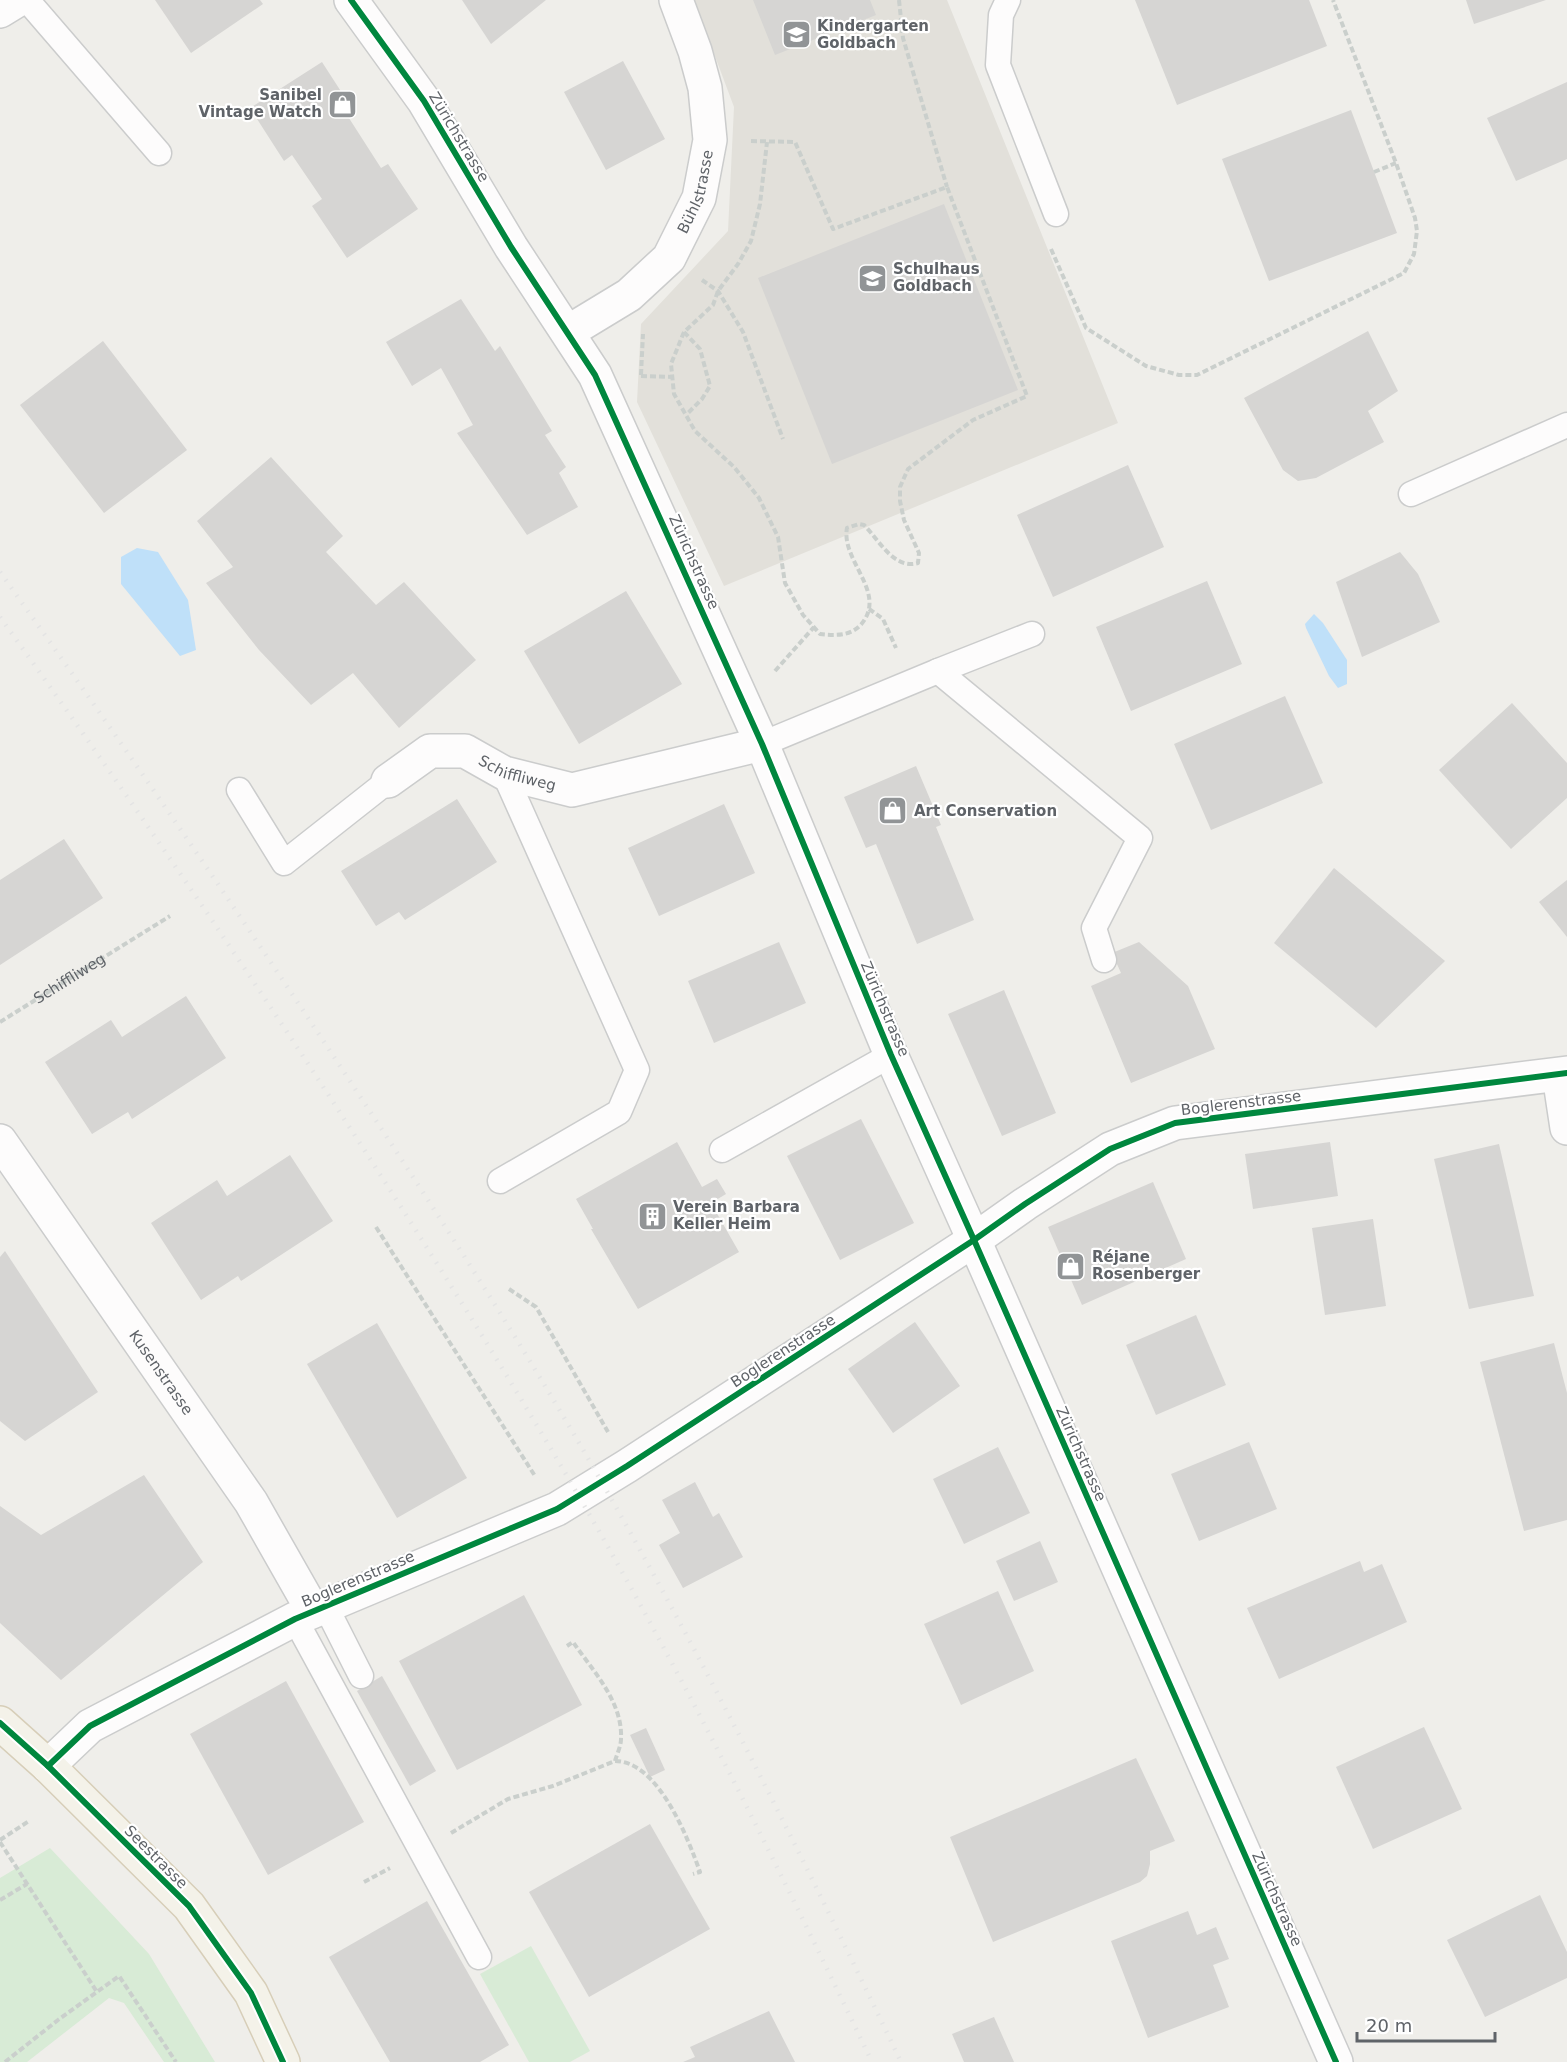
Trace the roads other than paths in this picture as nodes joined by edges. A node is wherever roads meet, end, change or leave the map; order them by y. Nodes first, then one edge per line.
1 (18, 0) edge
2 (27, 0) edge
3 (351, 0) edge
4 (676, 0) edge
5 (1008, 0) edge
6 (0, 11) edge
7 (159, 153) dead end
8 (1056, 214) road end
9 (568, 332) junction
10 (1567, 425) edge
11 (1412, 494) dead end
12 (1032, 634) dead end
13 (938, 671) junction
14 (762, 744) junction
15 (504, 773) junction
16 (388, 781) joint
17 (239, 790) dead end
18 (1104, 960) dead end
19 (891, 1055) junction
20 (1563, 1074) edge
21 (1567, 1128) edge
22 (0, 1141) edge
23 (722, 1150) dead end
24 (500, 1181) dead end
25 (974, 1240) junction
26 (311, 1612) junction
27 (361, 1676) dead end
28 (0, 1723) edge
29 (48, 1766) junction
30 (479, 1957) dead end
31 (283, 2062) edge
32 (1336, 2062) edge

1 - 6 street
2 - 7 lane
3 - 9 street, Zürichstrasse
4 - 9 street, Bühlstrasse
5 - 8 lane
9 - 14 street, Zürichstrasse
10 - 11 lane
12 - 13 lane
13 - 14 lane
13 - 18 lane
14 - 15 street, Schiffliweg
14 - 19 street, Zürichstrasse
15 - 16 street, Schiffliweg
15 - 24 lane
16 - 17 lane, Schiffliweg
19 - 23 lane
19 - 25 street, Zürichstrasse
20 - 21 street
20 - 25 street, Boglerenstrasse
22 - 26 street, Kusenstrasse
25 - 26 street, Boglerenstrasse
25 - 32 street, Zürichstrasse
26 - 27 lane
26 - 29 street, Boglerenstrasse
26 - 30 lane
28 - 29 main road, Seestrasse
29 - 31 main road, Seestrasse

